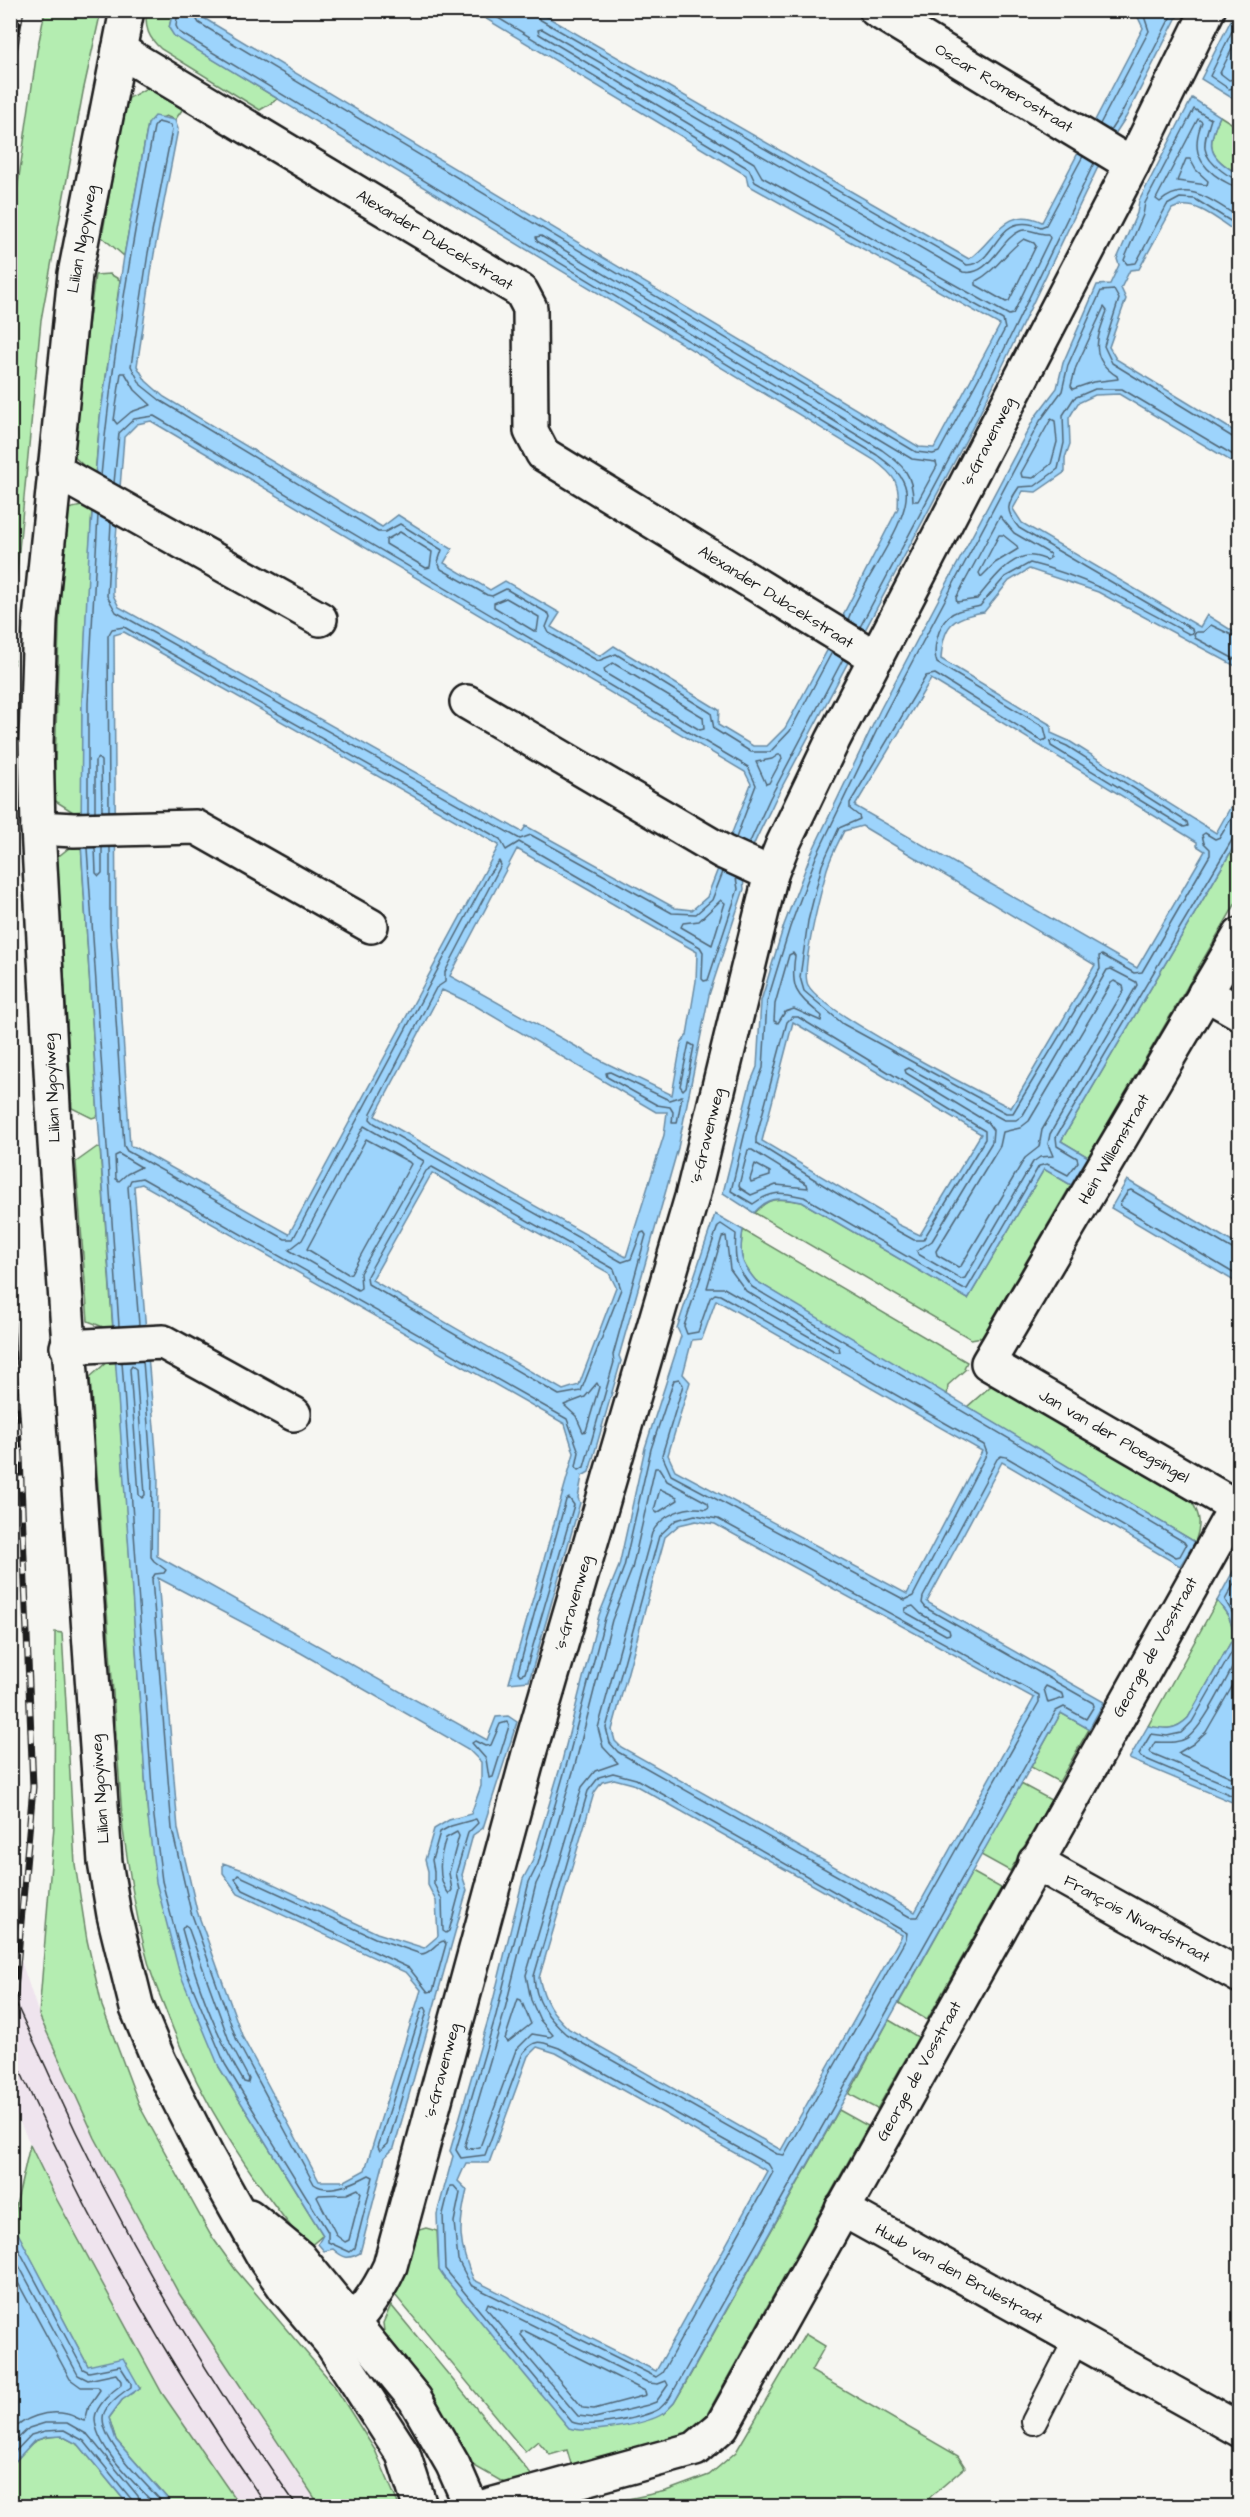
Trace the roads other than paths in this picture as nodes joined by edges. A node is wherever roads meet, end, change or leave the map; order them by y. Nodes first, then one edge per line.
1 (127, 10) edge
2 (876, 10) edge
3 (1208, 10) edge
4 (119, 50) junction
5 (1125, 161) junction
6 (54, 470) junction
7 (320, 619) dead end
8 (869, 654) junction
9 (467, 702) dead end
10 (38, 828) junction
11 (747, 864) junction
12 (371, 926) dead end
13 (1239, 935) edge
14 (1205, 993) junction
15 (1239, 1013) edge
16 (83, 1346) junction
17 (988, 1363) joint
18 (294, 1414) dead end
19 (1238, 1504) edge
20 (1035, 1862) junction
21 (1239, 1976) edge
22 (842, 2209) junction
23 (343, 2334) junction
24 (1076, 2340) junction
25 (1034, 2422) dead end
26 (1239, 2430) edge
27 (420, 2506) edge
28 (471, 2506) edge
29 (487, 2506) edge

1 - 4 street, Lilian Ngoyiweg
2 - 5 street, Oscar Romerostraat
3 - 5 street, 's-Gravenweg
4 - 6 street, Lilian Ngoyiweg
4 - 8 street, Alexander Dubcekstraat
5 - 8 street, 's-Gravenweg
6 - 7 street
6 - 10 street, Lilian Ngoyiweg
8 - 11 street, 's-Gravenweg
9 - 11 street
10 - 12 street
10 - 16 street, Lilian Ngoyiweg
11 - 23 street, 's-Gravenweg
13 - 14 street, Hein Willemstraat
14 - 15 street
14 - 17 street, Hein Willemstraat
16 - 18 street
16 - 23 street, Lilian Ngoyiweg
17 - 19 street, Jan van der Ploegsingel
19 - 20 street, George de Vosstraat
20 - 21 street, François Nivardstraat
20 - 22 street, George de Vosstraat
22 - 24 street, Huub van den Brulestraat
22 - 29 street, George de Vosstraat
23 - 27 street
23 - 28 street
24 - 25 lane
24 - 26 street, Huub van den Brulestraat

